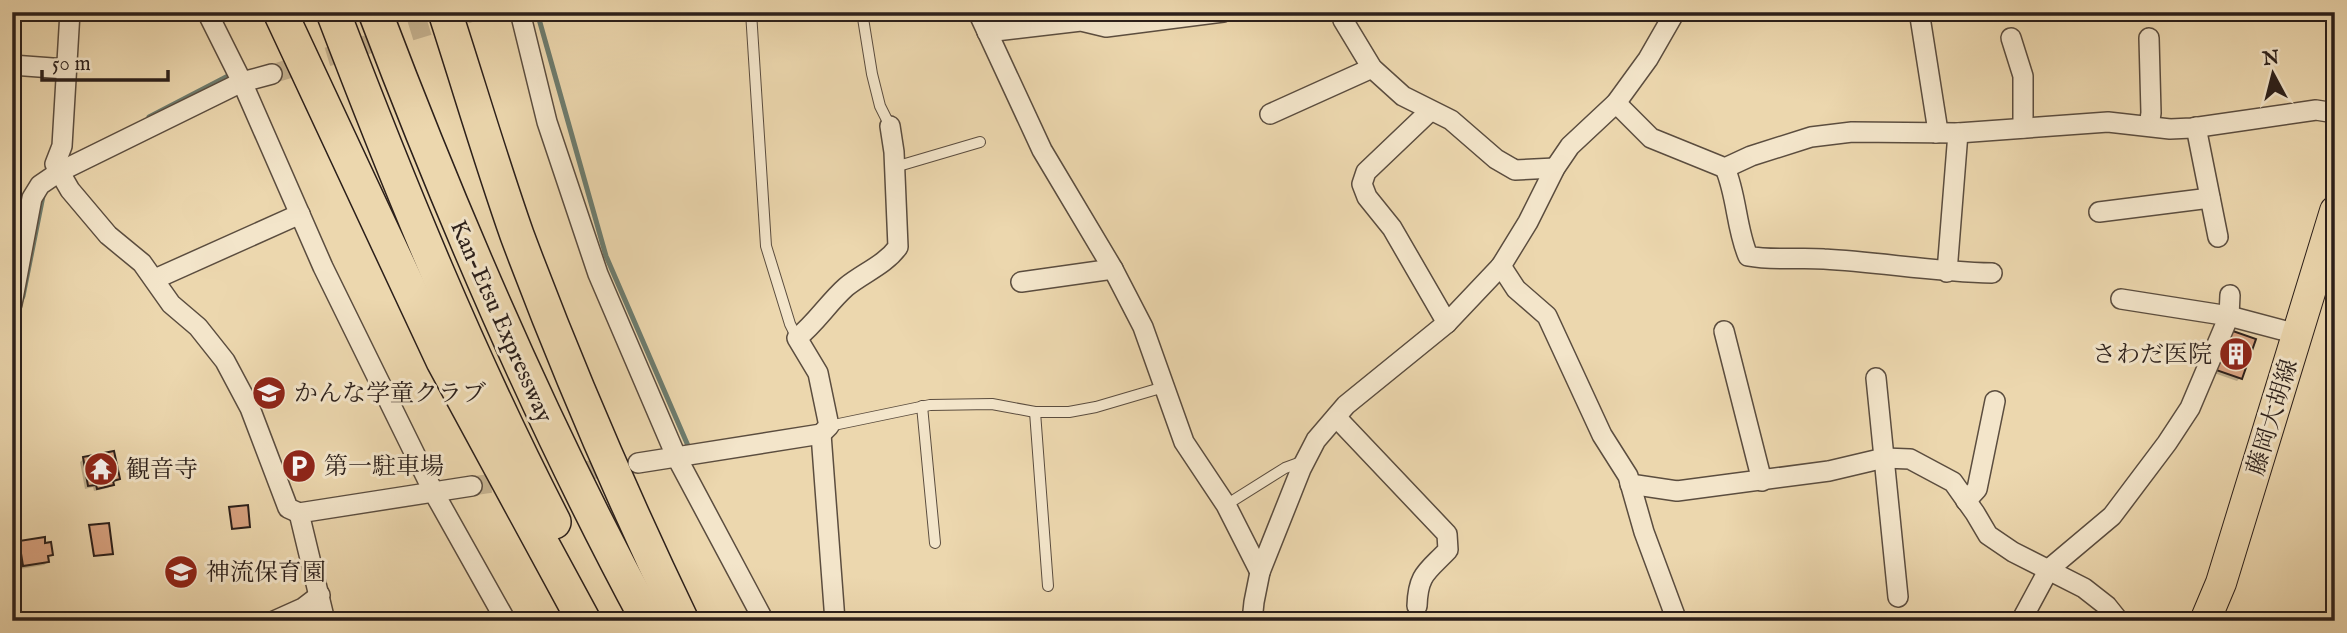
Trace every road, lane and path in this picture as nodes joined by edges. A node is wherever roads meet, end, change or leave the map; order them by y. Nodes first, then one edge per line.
1 (70, 12) edge
2 (207, 12) edge
3 (280, 12) edge
4 (333, 12) edge
5 (374, 12) edge
6 (445, 12) edge
7 (520, 12) edge
8 (751, 12) edge
9 (862, 12) edge
10 (978, 12) edge
11 (1223, 12) edge
12 (1343, 12) edge
13 (1675, 12) edge
14 (1920, 17) dead end
15 (988, 32) junction
16 (2011, 37) dead end
17 (2148, 38) dead end
18 (12, 65) edge
19 (1372, 68) junction
20 (66, 69) junction
21 (272, 74) tunnel mouth
22 (242, 82) junction
23 (1616, 103) junction
24 (1430, 111) junction
25 (2335, 113) edge
26 (1270, 114) dead end
27 (890, 126) joint
28 (2149, 126) junction
29 (2196, 127) junction
30 (2023, 128) junction
31 (1936, 133) junction
32 (1958, 133) junction
33 (980, 142) dead end
34 (895, 167) junction
35 (1555, 167) junction
36 (1725, 168) junction
37 (59, 173) junction
38 (2210, 198) junction
39 (2335, 211) edge
40 (2099, 212) dead end
41 (300, 214) junction
42 (2218, 237) dead end
43 (1501, 266) junction
44 (1113, 269) junction
45 (1947, 272) junction
46 (1992, 273) dead end
47 (155, 279) junction
48 (1021, 282) dead end
49 (2230, 295) dead end
50 (2121, 299) dead end
51 (12, 303) edge
52 (2229, 316) junction
53 (1447, 323) junction
54 (1724, 331) dead end
55 (2297, 334) junction
56 (797, 338) junction
57 (1876, 379) dead end
58 (1164, 387) junction
59 (1995, 401) dead end
60 (922, 406) junction
61 (1035, 412) junction
62 (1336, 417) junction
63 (825, 430) junction
64 (676, 456) junction
65 (1884, 458) junction
66 (1305, 461) junction
67 (638, 463) tunnel mouth
68 (1762, 481) junction
69 (1630, 484) junction
70 (472, 486) tunnel mouth
71 (433, 491) junction
72 (1966, 501) junction
73 (1226, 505) junction
74 (299, 513) junction
75 (934, 543) dead end
76 (2049, 569) junction
77 (1260, 572) junction
78 (1048, 586) dead end
79 (320, 595) junction
80 (1898, 597) dead end
81 (1417, 606) dead end
82 (274, 621) edge
83 (325, 621) edge
84 (506, 621) edge
85 (584, 621) edge
86 (604, 621) edge
87 (648, 621) edge
88 (682, 621) edge
89 (764, 621) edge
90 (835, 621) edge
91 (1252, 621) edge
92 (1677, 621) edge
93 (2021, 621) edge
94 (2119, 621) edge
95 (2205, 621) edge

1 - 20 street
2 - 22 street
3 - 85 highway
4 - 86 highway, Kan-Etsu Expressway
5 - 87 highway, Kan-Etsu Expressway
6 - 88 highway
7 - 64 street
8 - 56 lane
9 - 27 lane
10 - 15 street
11 - 15 street
12 - 19 street
13 - 23 street
14 - 31 street
15 - 44 street
16 - 30 street
17 - 28 street
18 - 20 street
19 - 24 street
19 - 26 street
20 - 37 street
21 - 22 street
22 - 37 street
22 - 41 street
23 - 35 street
23 - 36 street
24 - 35 street
24 - 53 street
25 - 29 street
27 - 34 street
28 - 29 street
28 - 30 street
29 - 38 street
30 - 32 street
31 - 32 street
31 - 36 street
32 - 45 street
33 - 34 lane
34 - 56 street
35 - 43 street
36 - 45 street
37 - 47 street
37 - 51 street
38 - 40 street
38 - 42 street
39 - 55 main road, 藤岡大胡線
41 - 47 street
41 - 71 street
43 - 53 street
43 - 69 street
44 - 48 street
44 - 58 street
45 - 46 street
47 - 74 street
49 - 52 street
50 - 52 street
52 - 55 street
52 - 76 street
53 - 62 street
54 - 68 street
55 - 95 main road, 藤岡大胡線
56 - 63 street
57 - 65 street
58 - 61 lane
58 - 73 street
59 - 72 street
60 - 61 lane
60 - 63 lane
60 - 75 lane
61 - 78 lane
62 - 66 street
62 - 81 street
63 - 64 street
63 - 90 street
64 - 67 street
64 - 89 street
65 - 68 street
65 - 72 street
65 - 80 street
66 - 73 lane
66 - 77 street
68 - 69 street
69 - 92 street
70 - 71 street
71 - 74 street
71 - 84 street
72 - 76 street
73 - 77 street
74 - 79 street
76 - 93 street
76 - 94 street
77 - 91 street
79 - 82 street
79 - 83 street

